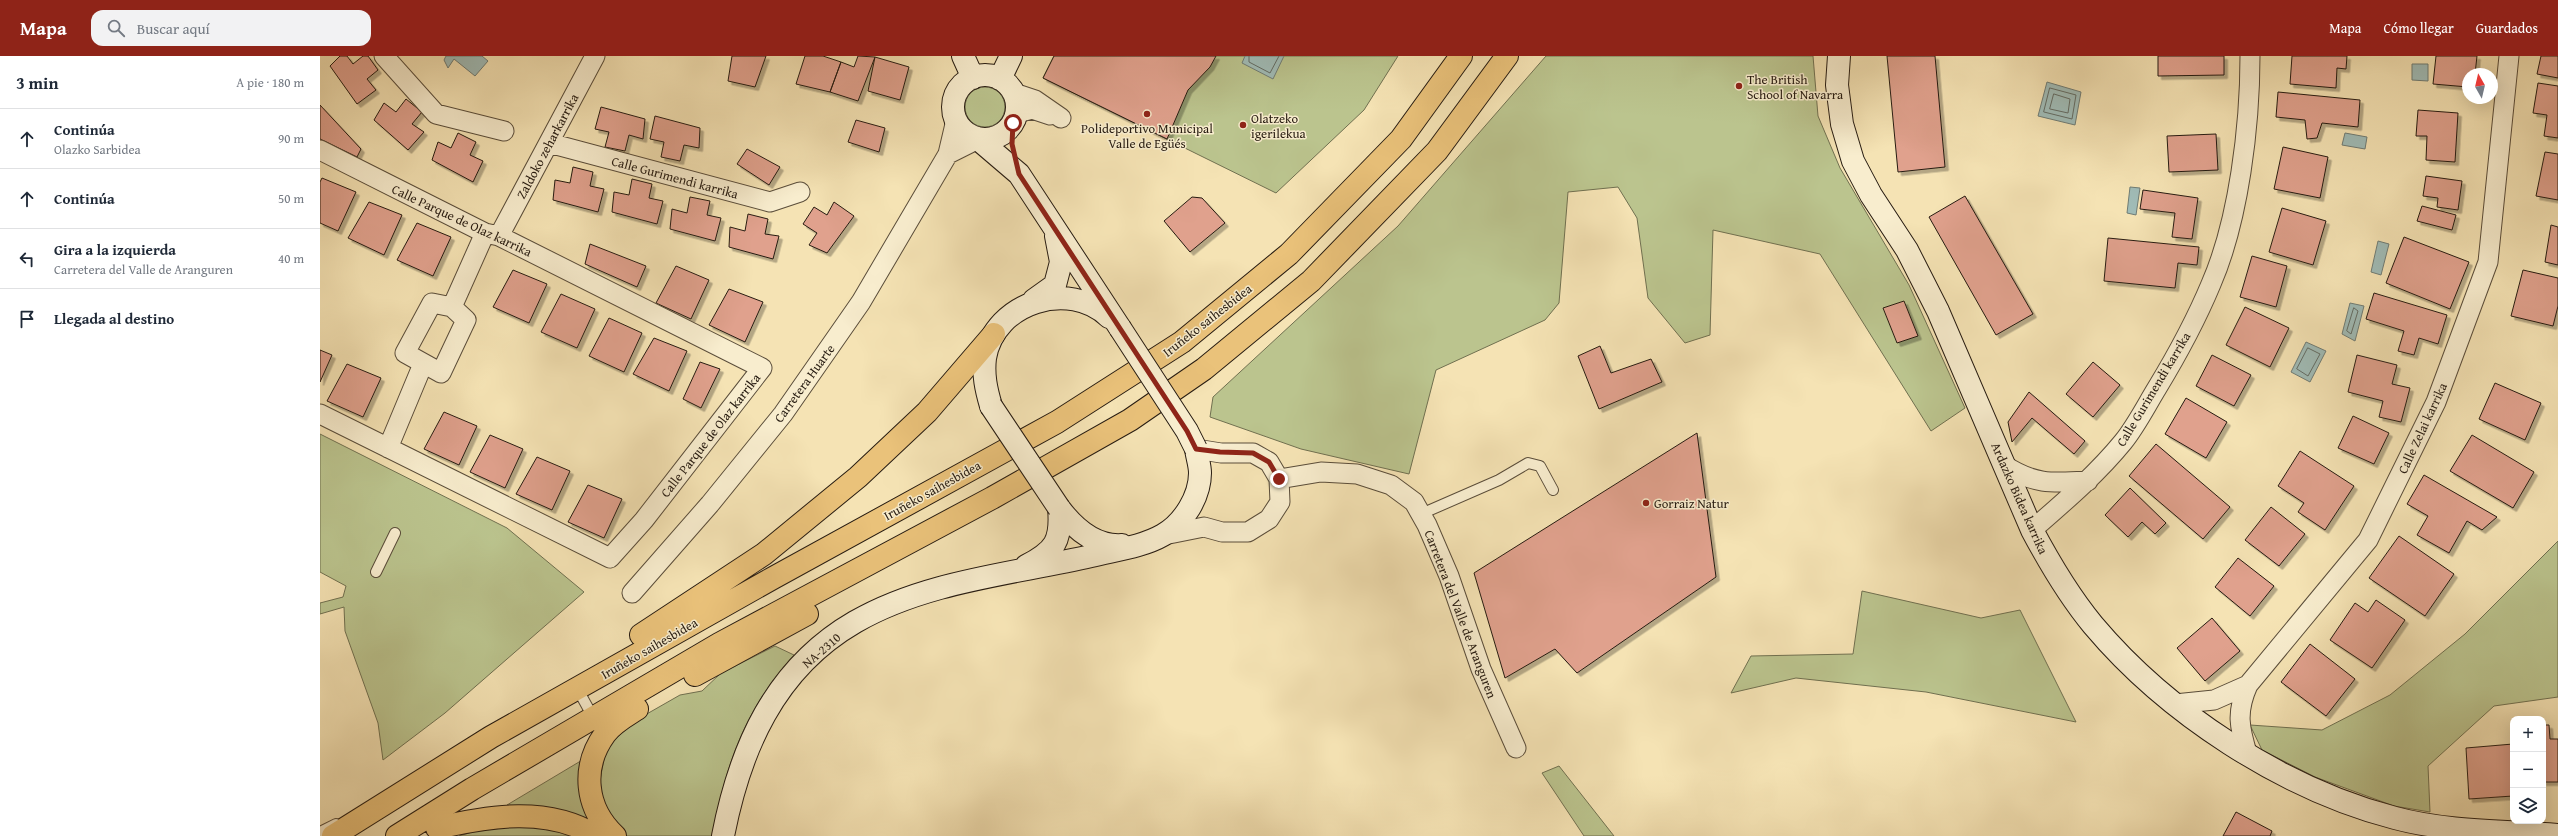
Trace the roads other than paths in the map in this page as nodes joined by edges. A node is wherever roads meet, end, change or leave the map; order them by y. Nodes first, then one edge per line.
1 (384, 56) edge
2 (595, 56) edge
3 (963, 56) edge
4 (1011, 56) edge
5 (1461, 56) edge
6 (1508, 56) edge
7 (1839, 56) edge
8 (2250, 56) edge
9 (2509, 56) edge
10 (972, 78) junction
11 (1011, 102) junction
12 (956, 120) junction
13 (504, 131) dead end
14 (978, 139) junction
15 (549, 143) junction
16 (320, 150) edge
17 (948, 154) junction
18 (1019, 174) junction
19 (800, 192) dead end
20 (1055, 229) junction
21 (492, 234) junction
22 (1303, 287) junction
23 (1032, 302) junction
24 (452, 307) junction
25 (1120, 328) junction
26 (994, 334) junction
27 (423, 364) junction
28 (320, 414) edge
29 (388, 448) junction
30 (1196, 449) junction
31 (2004, 465) junction
32 (1279, 479) junction
33 (2088, 481) junction
34 (1553, 490) dead end
35 (1059, 508) junction
36 (1421, 514) junction
37 (2032, 530) junction
38 (395, 533) dead end
39 (1164, 535) junction
40 (1141, 544) junction
41 (1018, 570) junction
42 (376, 572) dead end
43 (632, 593) dead end
44 (2248, 685) junction
45 (577, 688) junction
46 (2175, 704) junction
47 (637, 709) junction
48 (592, 718) junction
49 (492, 737) junction
50 (1516, 748) dead end
51 (2248, 756) junction
52 (394, 797) junction
53 (2440, 826) junction
54 (320, 832) edge
55 (431, 832) edge
56 (2558, 835) edge
57 (333, 836) edge
58 (397, 836) edge
59 (596, 836) edge
60 (615, 836) edge
61 (723, 836) edge
62 (2476, 836) edge

1 - 13 street
2 - 15 street, Zaldoko zeharkarrika
3 - 10 street
4 - 11 street
5 - 45 highway, Iruñeko saihesbidea
6 - 22 highway
7 - 31 street, Ardazko Bidea karrika
8 - 33 street, Calle Gurimendi karrika
9 - 44 street, Calle Zelai karrika
10 - 11 street
10 - 12 street
11 - 14 street
11 - 18 street
12 - 14 street
12 - 17 street, Carretera Huarte
14 - 17 street
14 - 18 street
15 - 19 street, Calle Gurimendi karrika
15 - 21 street, Zaldoko zeharkarrika
16 - 21 street, Calle Parque de Olaz karrika
17 - 43 street, Carretera Huarte
18 - 20 street
20 - 23 street
20 - 25 street
21 - 24 street, Zaldoko zeharkarrika
21 - 29 street, Calle Parque de Olaz karrika
22 - 47 highway
22 - 48 highway
23 - 25 street
23 - 26 street
24 - 27 street
24 - 27 street
25 - 30 street, bridge
26 - 35 street, bridge
26 - 49 highway
27 - 29 street
28 - 29 street, Calle Parque de Olaz karrika
30 - 32 street
30 - 39 street
31 - 33 street
31 - 37 street, Ardazko Bidea karrika
32 - 36 street, Carretera del Valle de Aranguren
32 - 39 street
33 - 37 street, Calle Gurimendi karrika
34 - 36 lane
35 - 40 street
35 - 41 street
36 - 50 street, Carretera del Valle de Aranguren
37 - 46 street, Ardazko Bidea karrika
38 - 42 lane
39 - 40 street
40 - 41 street
41 - 61 street, NA-2310
44 - 46 street
44 - 51 street, Calle Zelai karrika
45 - 48 lane
45 - 49 highway, Iruñeko saihesbidea
46 - 51 street, Ardazko Bidea karrika
47 - 55 highway
47 - 60 highway
48 - 58 highway
49 - 52 highway, Iruñeko saihesbidea
51 - 53 street, Ardazko Bidea karrika
52 - 54 lane
52 - 57 highway, Iruñeko saihesbidea
53 - 56 street, Ardazko Bidea karrika
53 - 62 street, Ardazko Bidea karrika
55 - 59 highway

